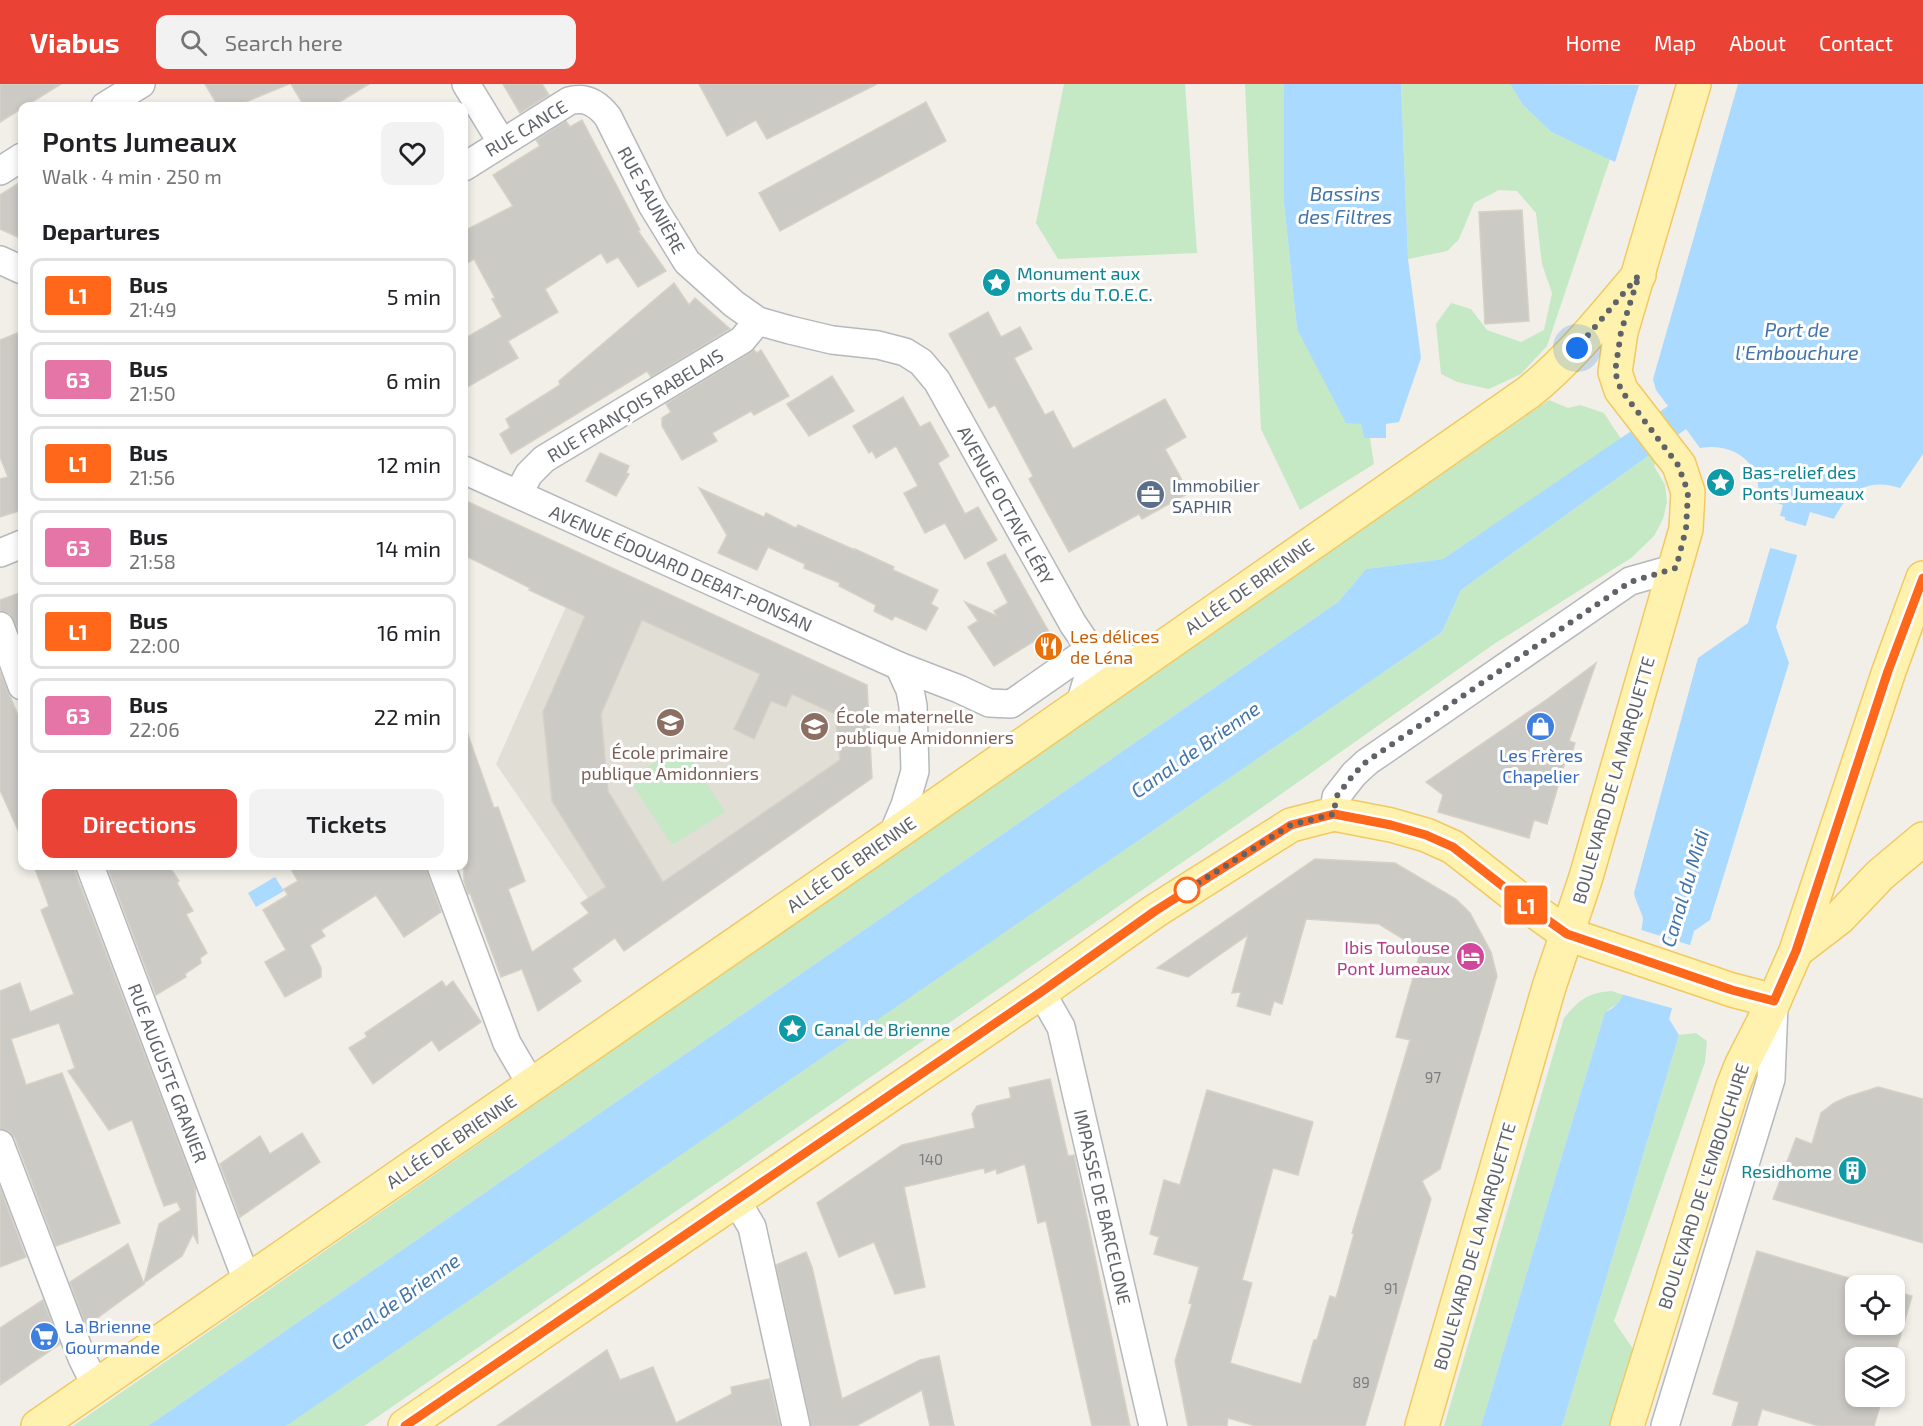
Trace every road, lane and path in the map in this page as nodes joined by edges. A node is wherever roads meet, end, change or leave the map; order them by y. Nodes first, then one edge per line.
1 (141, 84) edge
2 (466, 84) edge
3 (1694, 84) edge
4 (112, 102) edge
5 (591, 102) joint
6 (501, 142) junction
7 (18, 160) edge
8 (468, 164) edge
9 (0, 171) edge
10 (0, 260) edge
11 (18, 268) edge
12 (1639, 275) junction
13 (759, 321) junction
14 (921, 362) joint
15 (468, 472) edge
16 (518, 494) junction
17 (18, 546) edge
18 (0, 553) edge
19 (1676, 568) junction
20 (1922, 586) edge
21 (0, 626) edge
22 (1090, 649) junction
23 (1143, 661) junction
24 (899, 666) junction
25 (18, 675) edge
26 (1080, 704) junction
27 (1334, 814) junction
28 (892, 836) junction
29 (1923, 839) edge
30 (92, 870) edge
31 (442, 870) edge
32 (1578, 938) junction
33 (1796, 951) junction
34 (1041, 992) junction
35 (1774, 1001) junction
36 (532, 1086) junction
37 (0, 1144) edge
38 (736, 1200) junction
39 (247, 1281) junction
40 (96, 1386) junction
41 (38, 1426) edge
42 (405, 1426) edge
43 (796, 1426) edge
44 (1153, 1426) edge
45 (1422, 1426) edge
46 (1627, 1426) edge
47 (1665, 1426) edge

1 - 4 street
2 - 6 street
3 - 12 main road
5 - 6 street, RUE CANCE
5 - 13 street, RUE SAUNIÈRE
6 - 8 street, RUE CANCE
7 - 9 street
10 - 11 street
12 - 19 main road, BOULEVARD DE LA MARQUETTE
12 - 23 main road, ALLÉE DE BRIENNE
13 - 14 street, RUE SAUNIÈRE
13 - 16 street, RUE FRANÇOIS RABELAIS
14 - 22 street, AVENUE OCTAVE LÉRY
15 - 16 street, AVENUE ÉDOUARD DEBAT-PONSAN
16 - 24 street, AVENUE ÉDOUARD DEBAT-PONSAN
17 - 18 street
19 - 27 street
19 - 32 main road, BOULEVARD DE LA MARQUETTE
20 - 33 main road, BOULEVARD DE L'EMBOUCHURE
21 - 25 street
22 - 23 street
22 - 24 street, AVENUE ÉDOUARD DEBAT-PONSAN
22 - 26 street
23 - 26 main road, ALLÉE DE BRIENNE
24 - 28 street
26 - 28 main road, ALLÉE DE BRIENNE
27 - 32 main road
27 - 34 main road
28 - 36 main road, ALLÉE DE BRIENNE
29 - 33 main road
30 - 39 street, RUE AUGUSTE GRANIER
31 - 36 street
32 - 35 main road
32 - 45 main road, BOULEVARD DE LA MARQUETTE
33 - 35 main road, BOULEVARD DE L'EMBOUCHURE
34 - 38 main road
34 - 44 street, IMPASSE DE BARCELONE
35 - 46 main road, BOULEVARD DE L'EMBOUCHURE
35 - 47 street
36 - 39 main road, ALLÉE DE BRIENNE
37 - 40 street
38 - 42 main road
38 - 43 street
39 - 40 main road, ALLÉE DE BRIENNE
40 - 41 main road, ALLÉE DE BRIENNE

